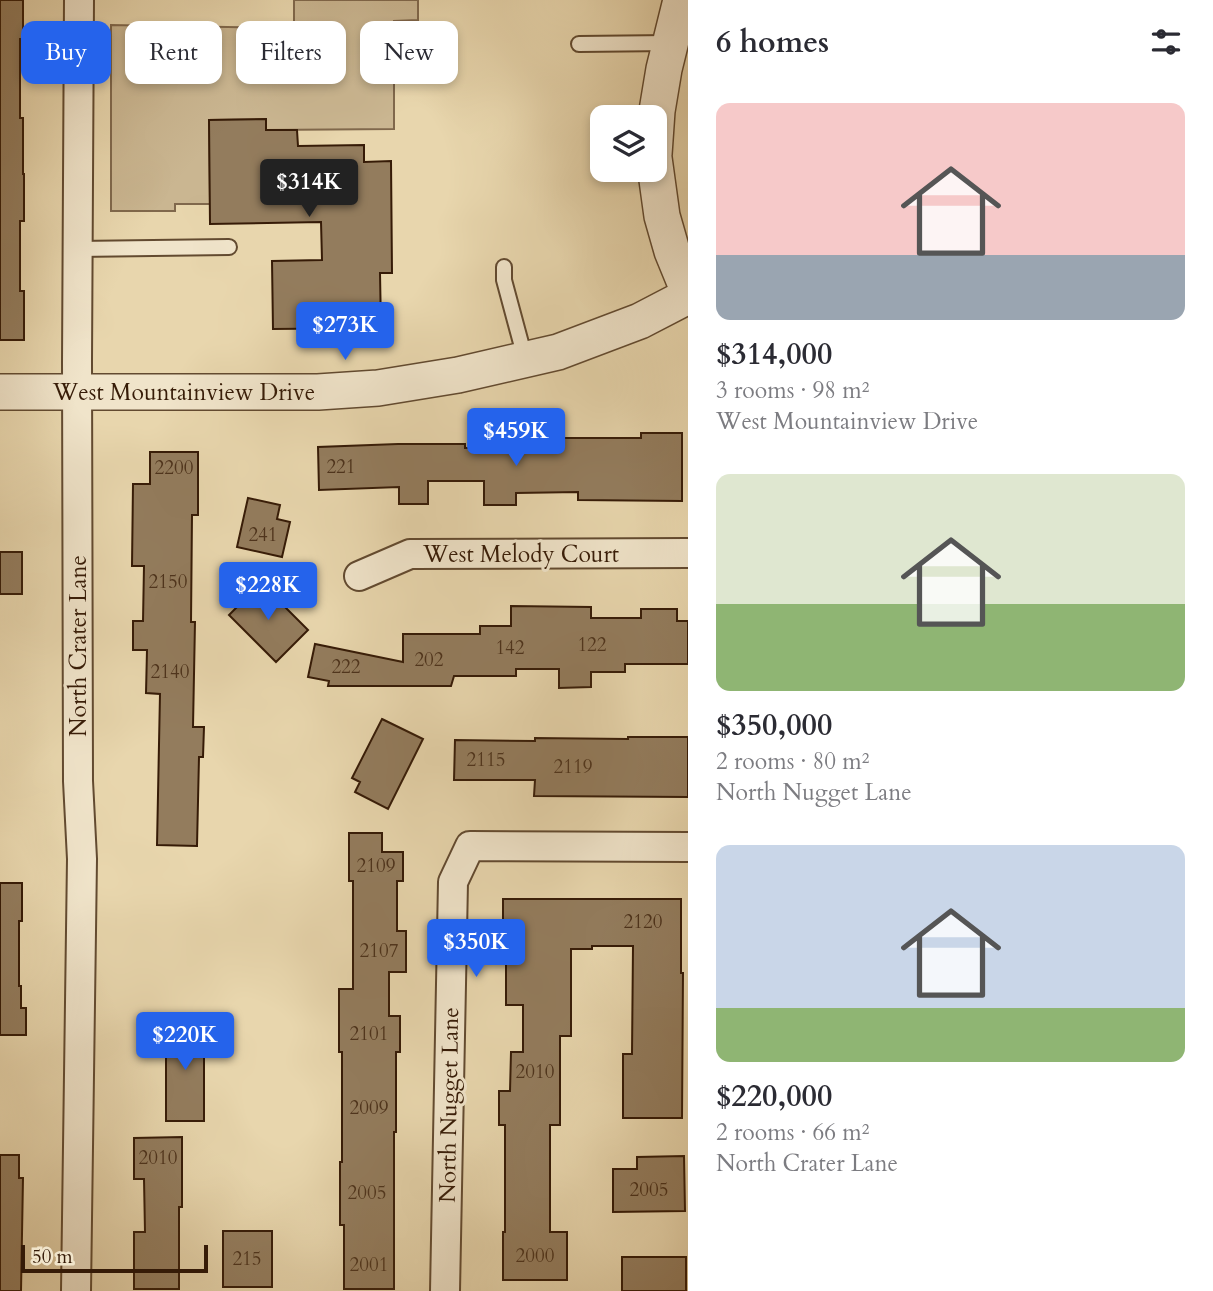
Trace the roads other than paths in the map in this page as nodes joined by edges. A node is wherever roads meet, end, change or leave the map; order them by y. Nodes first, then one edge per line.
1 (79, 0) edge
2 (681, 0) edge
3 (670, 43) junction
4 (579, 44) dead end
5 (658, 105) edge
6 (657, 182) edge
7 (229, 247) dead end
8 (77, 249) junction
9 (504, 267) dead end
10 (688, 290) edge
11 (688, 296) edge
12 (525, 360) junction
13 (77, 391) junction
14 (0, 392) edge
15 (688, 553) edge
16 (359, 576) dead end
17 (688, 847) edge
18 (76, 1291) edge
19 (445, 1291) edge

1 - 8 street, North Crater Lane
2 - 3 street
3 - 4 lane
3 - 5 street
6 - 10 street
7 - 8 lane
8 - 13 street, North Crater Lane
9 - 12 lane
11 - 12 street, West Mountainview Drive
12 - 13 street, West Mountainview Drive
13 - 14 street, West Mountainview Drive
13 - 18 street, North Crater Lane
15 - 16 street, West Melody Court
17 - 19 street, North Nugget Lane

